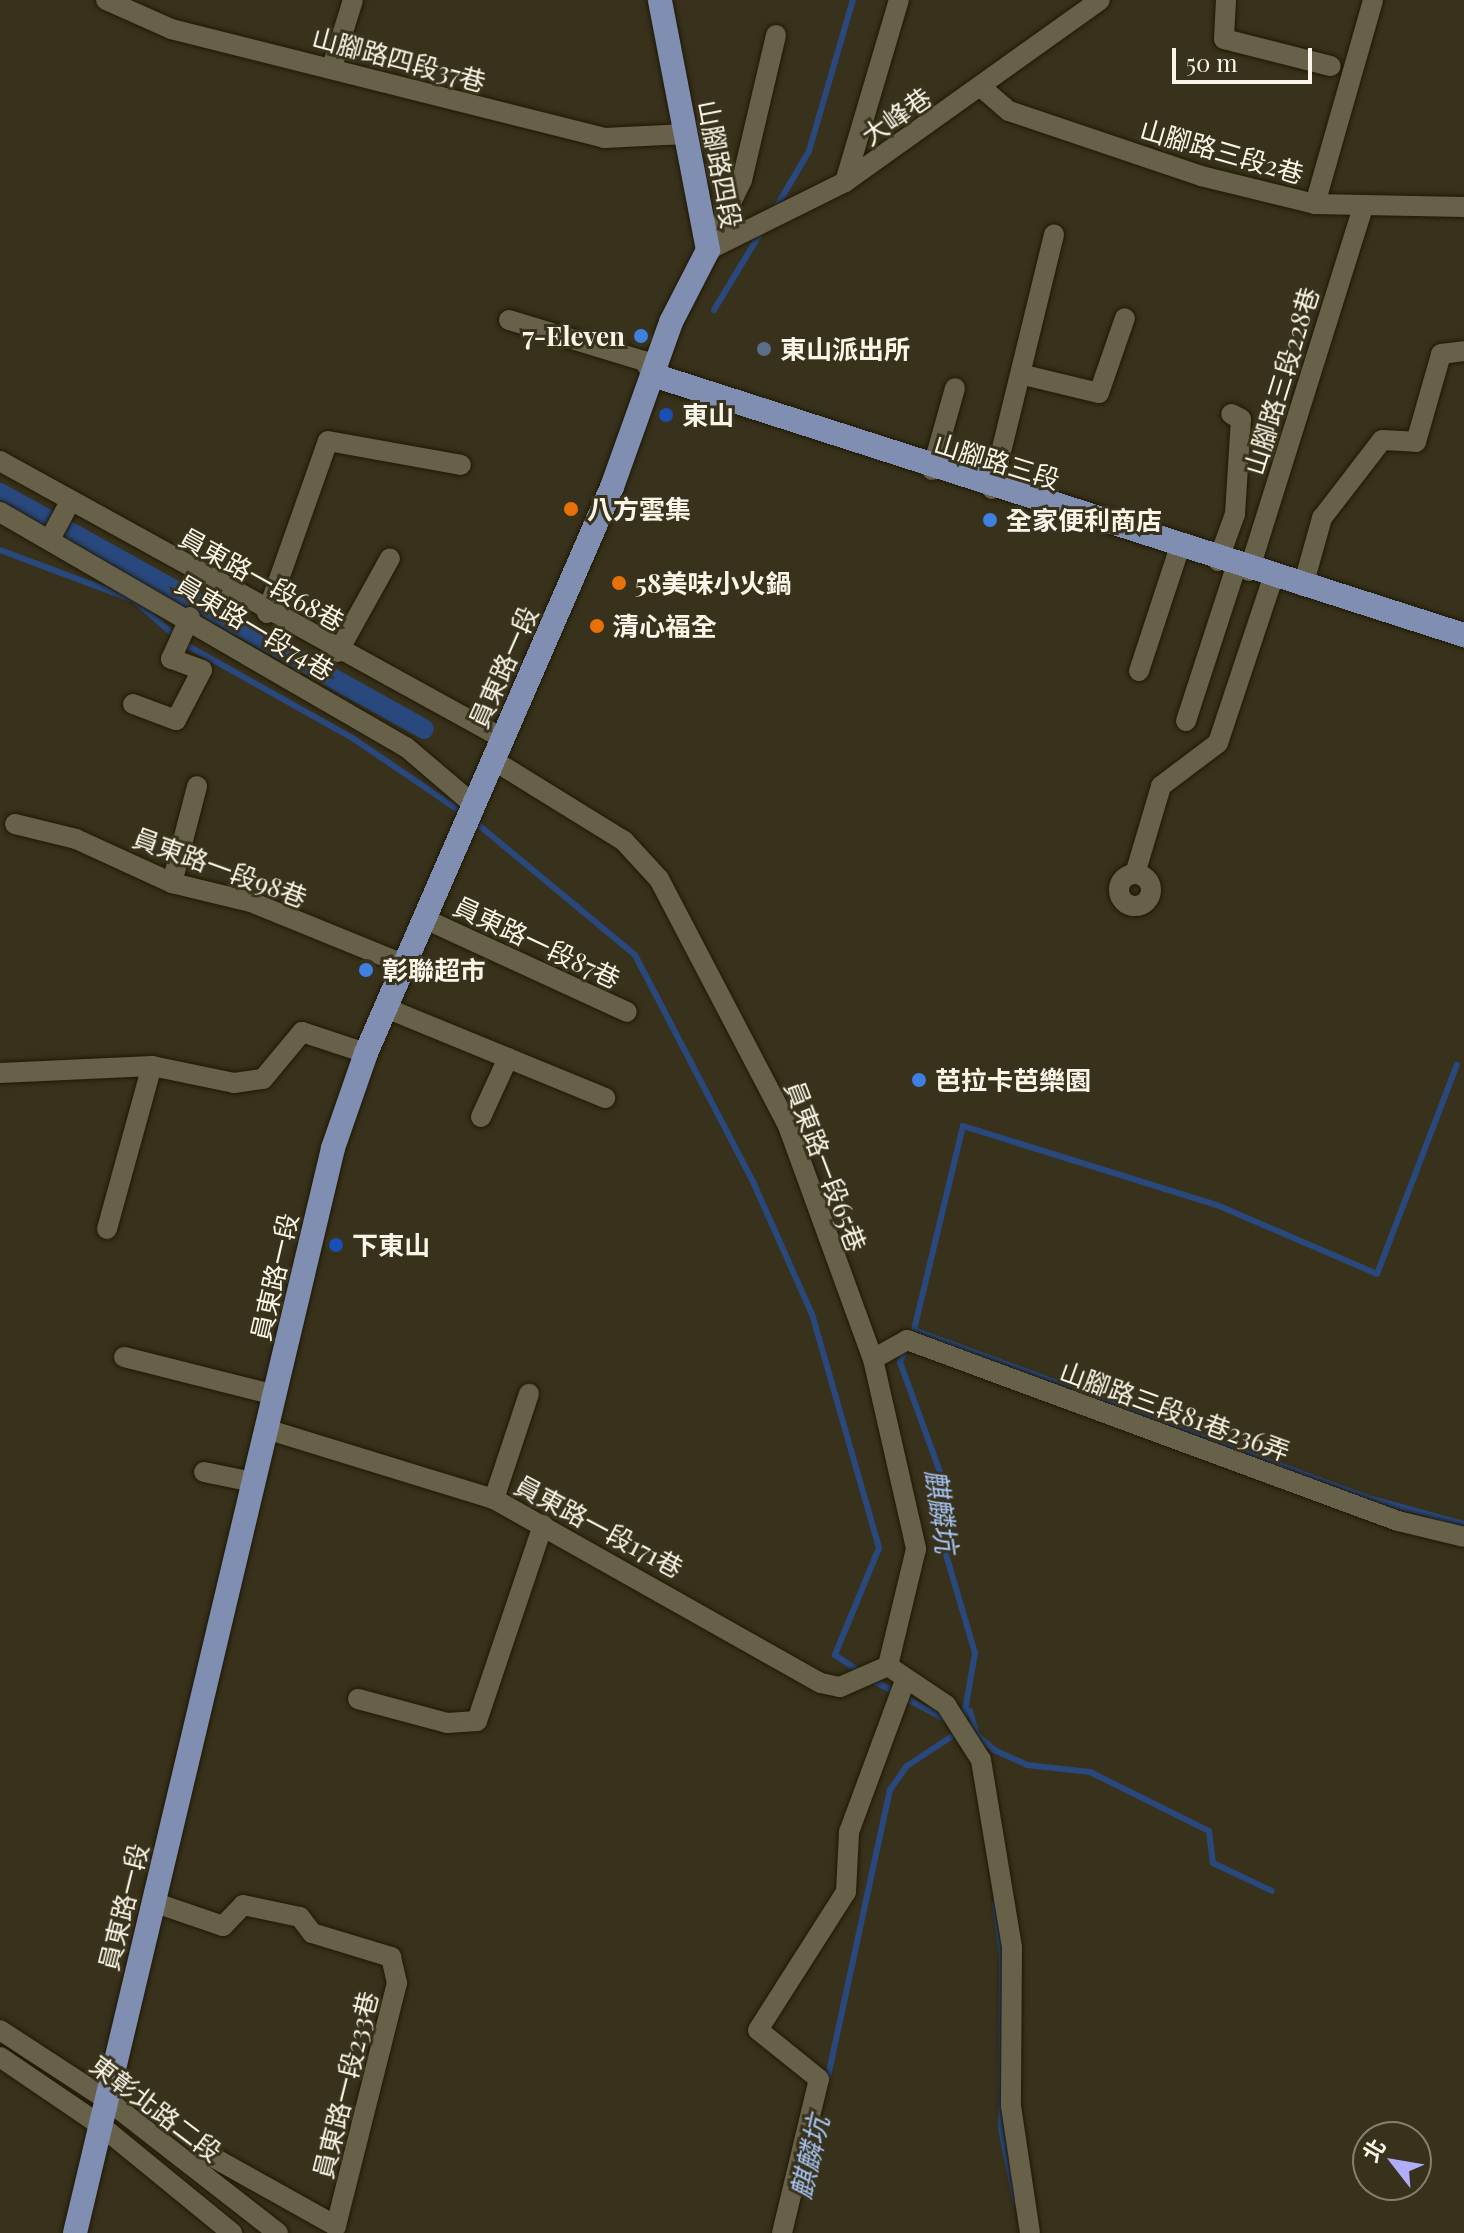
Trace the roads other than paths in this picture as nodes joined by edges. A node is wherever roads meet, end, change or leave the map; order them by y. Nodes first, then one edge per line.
1 (106, 0) edge
2 (353, 0) edge
3 (660, 0) edge
4 (899, 0) edge
5 (1100, 0) edge
6 (1226, 0) edge
7 (1373, 0) edge
8 (776, 35) dead end
9 (1331, 66) dead end
10 (332, 67) junction
11 (981, 87) junction
12 (685, 134) junction
13 (845, 182) junction
14 (1315, 204) junction
15 (1363, 207) junction
16 (1464, 207) edge
17 (1054, 234) dead end
18 (708, 250) junction
19 (1125, 318) dead end
20 (509, 320) dead end
21 (1464, 351) edge
22 (653, 375) junction
23 (1024, 375) junction
24 (955, 388) dead end
25 (1231, 414) dead end
26 (0, 461) edge
27 (461, 465) dead end
28 (932, 470) junction
29 (992, 489) junction
30 (71, 500) junction
31 (0, 512) edge
32 (50, 539) junction
33 (1179, 549) junction
34 (390, 558) dead end
35 (1234, 566) junction
36 (1273, 578) junction
37 (1303, 586) junction
38 (267, 613) junction
39 (190, 617) junction
40 (1464, 635) edge
41 (338, 652) junction
42 (1139, 671) dead end
43 (133, 704) dead end
44 (1186, 721) dead end
45 (498, 749) junction
46 (197, 786) dead end
47 (473, 804) junction
48 (15, 824) dead end
49 (1135, 874) dead end
50 (172, 883) junction
51 (425, 919) junction
52 (405, 965) junction
53 (386, 1008) junction
54 (627, 1012) dead end
55 (366, 1053) junction
56 (508, 1058) junction
57 (152, 1066) junction
58 (0, 1073) edge
59 (605, 1098) dead end
60 (481, 1117) dead end
61 (107, 1229) dead end
62 (124, 1357) dead end
63 (873, 1359) junction
64 (529, 1394) dead end
65 (275, 1395) junction
66 (266, 1429) junction
67 (204, 1472) dead end
68 (253, 1482) junction
69 (494, 1499) junction
70 (543, 1525) junction
71 (1464, 1537) edge
72 (888, 1666) junction
73 (904, 1683) junction
74 (358, 1699) dead end
75 (153, 1902) junction
76 (0, 2030) edge
77 (0, 2057) edge
78 (106, 2099) junction
79 (100, 2125) junction
80 (189, 2163) junction
81 (75, 2233) edge
82 (232, 2233) edge
83 (278, 2233) edge
84 (782, 2233) edge
85 (1030, 2233) edge

1 - 10 street, 山腳路四段37巷
2 - 10 street
3 - 12 main road, 山腳路四段
4 - 13 street
5 - 11 street, 大峰巷
6 - 9 street
7 - 14 street
8 - 18 street
10 - 12 street, 山腳路四段37巷
11 - 13 street, 大峰巷
11 - 14 street, 山腳路三段2巷
12 - 18 main road, 山腳路四段
13 - 18 street, 大峰巷
14 - 15 street, 山腳路三段2巷
15 - 16 street, 山腳路三段2巷
15 - 35 street, 山腳路三段228巷
17 - 23 street
18 - 22 main road, 山腳路四段
19 - 23 street
20 - 22 street
21 - 37 street
22 - 28 main road, 山腳路三段
22 - 45 main road, 員東路一段
23 - 29 street
24 - 28 street
25 - 35 street
26 - 30 street, 員東路一段68巷
27 - 38 street
28 - 29 main road, 山腳路三段
29 - 33 main road, 山腳路三段
30 - 32 street
30 - 38 street, 員東路一段68巷
31 - 32 street, 員東路一段74巷
32 - 39 street, 員東路一段74巷
33 - 35 main road, 山腳路三段
33 - 42 street
34 - 41 street
35 - 36 main road, 山腳路三段
35 - 44 street
36 - 37 main road, 山腳路三段
36 - 49 street
37 - 40 main road, 山腳路三段
38 - 41 street, 員東路一段68巷
39 - 43 street
39 - 47 street, 員東路一段74巷
41 - 45 street, 員東路一段68巷
45 - 47 main road, 員東路一段
45 - 63 street, 員東路一段65巷
46 - 50 street
47 - 51 main road, 員東路一段
48 - 50 street, 員東路一段98巷
50 - 52 street, 員東路一段98巷
51 - 52 main road, 員東路一段
51 - 54 street, 員東路一段87巷
52 - 53 main road, 員東路一段
53 - 55 main road, 員東路一段
53 - 56 street
55 - 57 street
55 - 65 main road, 員東路一段
56 - 59 street
56 - 60 street
57 - 58 street
57 - 61 street
62 - 65 street
63 - 71 street, 山腳路三段81巷236弄
63 - 72 street, 員東路一段65巷
64 - 69 street
65 - 66 main road, 員東路一段
66 - 68 main road, 員東路一段
66 - 69 street, 員東路一段171巷
67 - 68 street
68 - 75 main road, 員東路一段
69 - 70 street, 員東路一段171巷
70 - 72 street, 員東路一段171巷
70 - 74 street
72 - 73 street
73 - 84 street
73 - 85 street
75 - 78 main road, 員東路一段
75 - 80 street, 員東路一段233巷
76 - 78 street, 東彰北路二段
77 - 79 street, 東彰北路二段
78 - 79 main road, 員東路一段
78 - 80 street, 東彰北路二段
79 - 81 main road, 員東路一段
79 - 82 street, 東彰北路二段
80 - 83 street, 東彰北路二段

